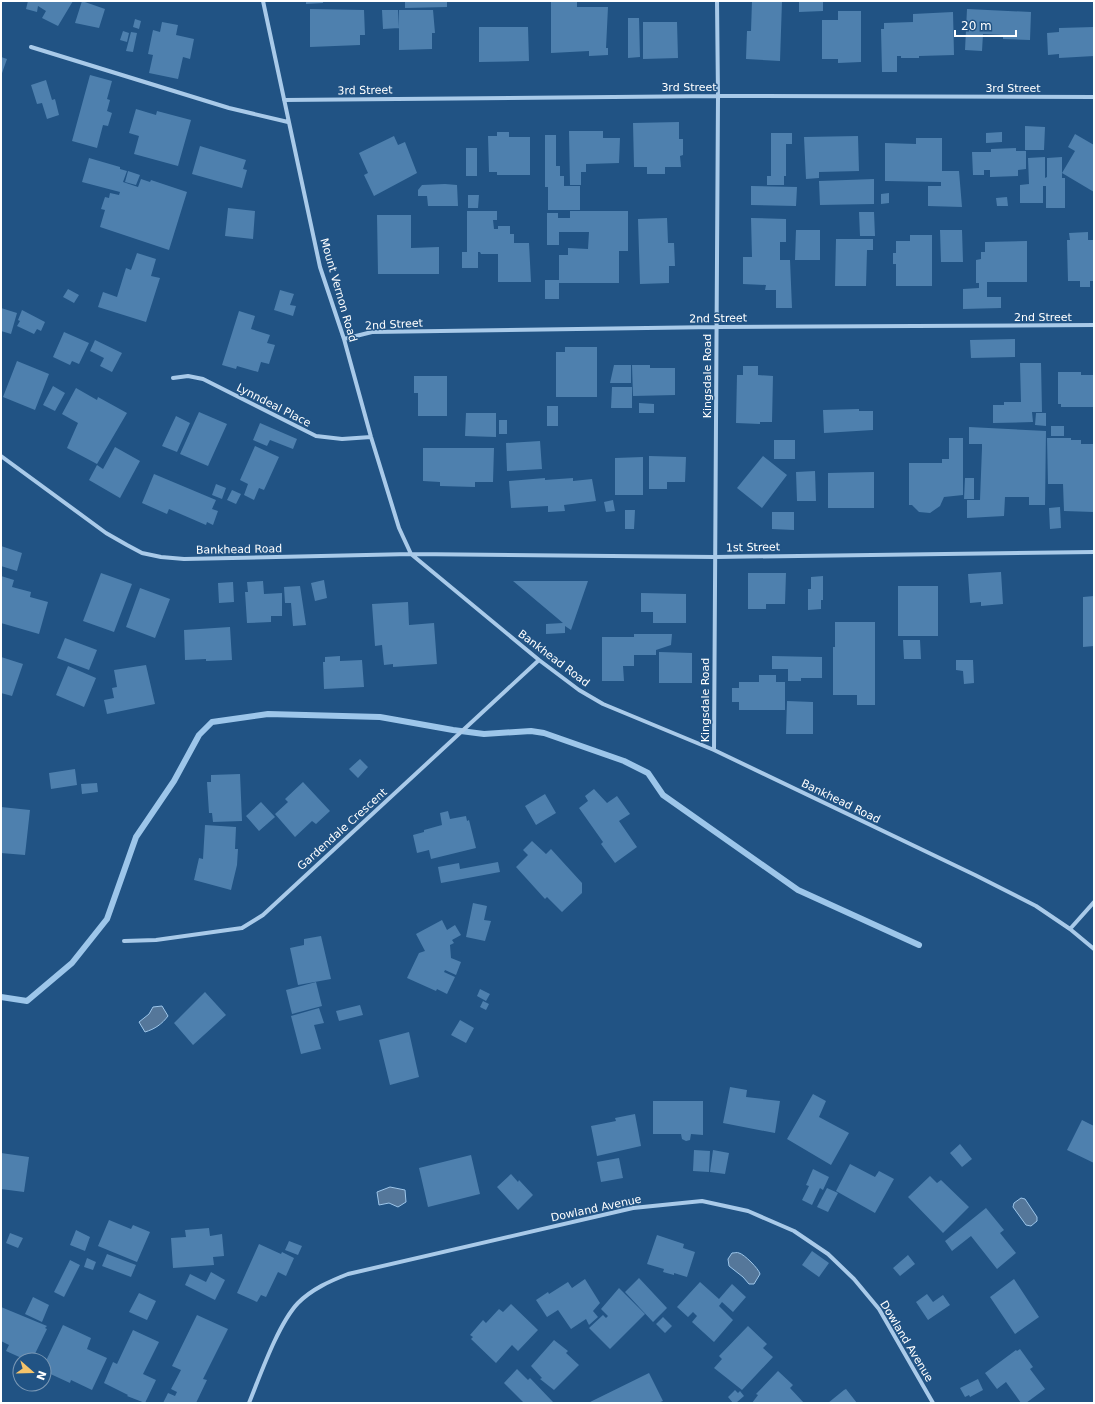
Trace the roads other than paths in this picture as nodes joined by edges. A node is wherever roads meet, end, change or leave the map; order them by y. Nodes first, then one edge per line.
1 (263, 1) edge
2 (717, 1) edge
3 (31, 47) dead end
4 (718, 96) junction
5 (1094, 97) edge
6 (284, 100) junction
7 (288, 122) junction
8 (1094, 325) edge
9 (716, 327) junction
10 (344, 339) junction
11 (172, 378) dead end
12 (371, 437) junction
13 (1, 456) edge
14 (1094, 552) edge
15 (411, 554) junction
16 (715, 557) junction
17 (539, 660) junction
18 (714, 750) junction
19 (1094, 902) edge
20 (1070, 929) junction
21 (124, 941) dead end
22 (1094, 950) edge
23 (249, 1403) edge
24 (933, 1403) edge

1 - 6 street, Mount Vernon Road
2 - 4 street, Kingsdale Road
3 - 7 street
4 - 5 street, 3rd Street
4 - 6 street, 3rd Street
4 - 9 street, Kingsdale Road
6 - 7 street, Mount Vernon Road
7 - 10 street, Mount Vernon Road
8 - 9 street, 2nd Street
9 - 10 street, 2nd Street
9 - 16 street, Kingsdale Road
10 - 12 street, Mount Vernon Road
11 - 12 street, Lynndeal Place
12 - 15 street, Mount Vernon Road
13 - 15 street, Bankhead Road
14 - 16 street, 1st Street
15 - 16 street, 1st Street
15 - 17 street, Bankhead Road
16 - 18 street, Kingsdale Road
17 - 18 street, Bankhead Road
17 - 21 street, Gardendale Crescent
18 - 20 street, Bankhead Road
19 - 20 street
20 - 22 street, Bankhead Road
23 - 24 street, Dowland Avenue

